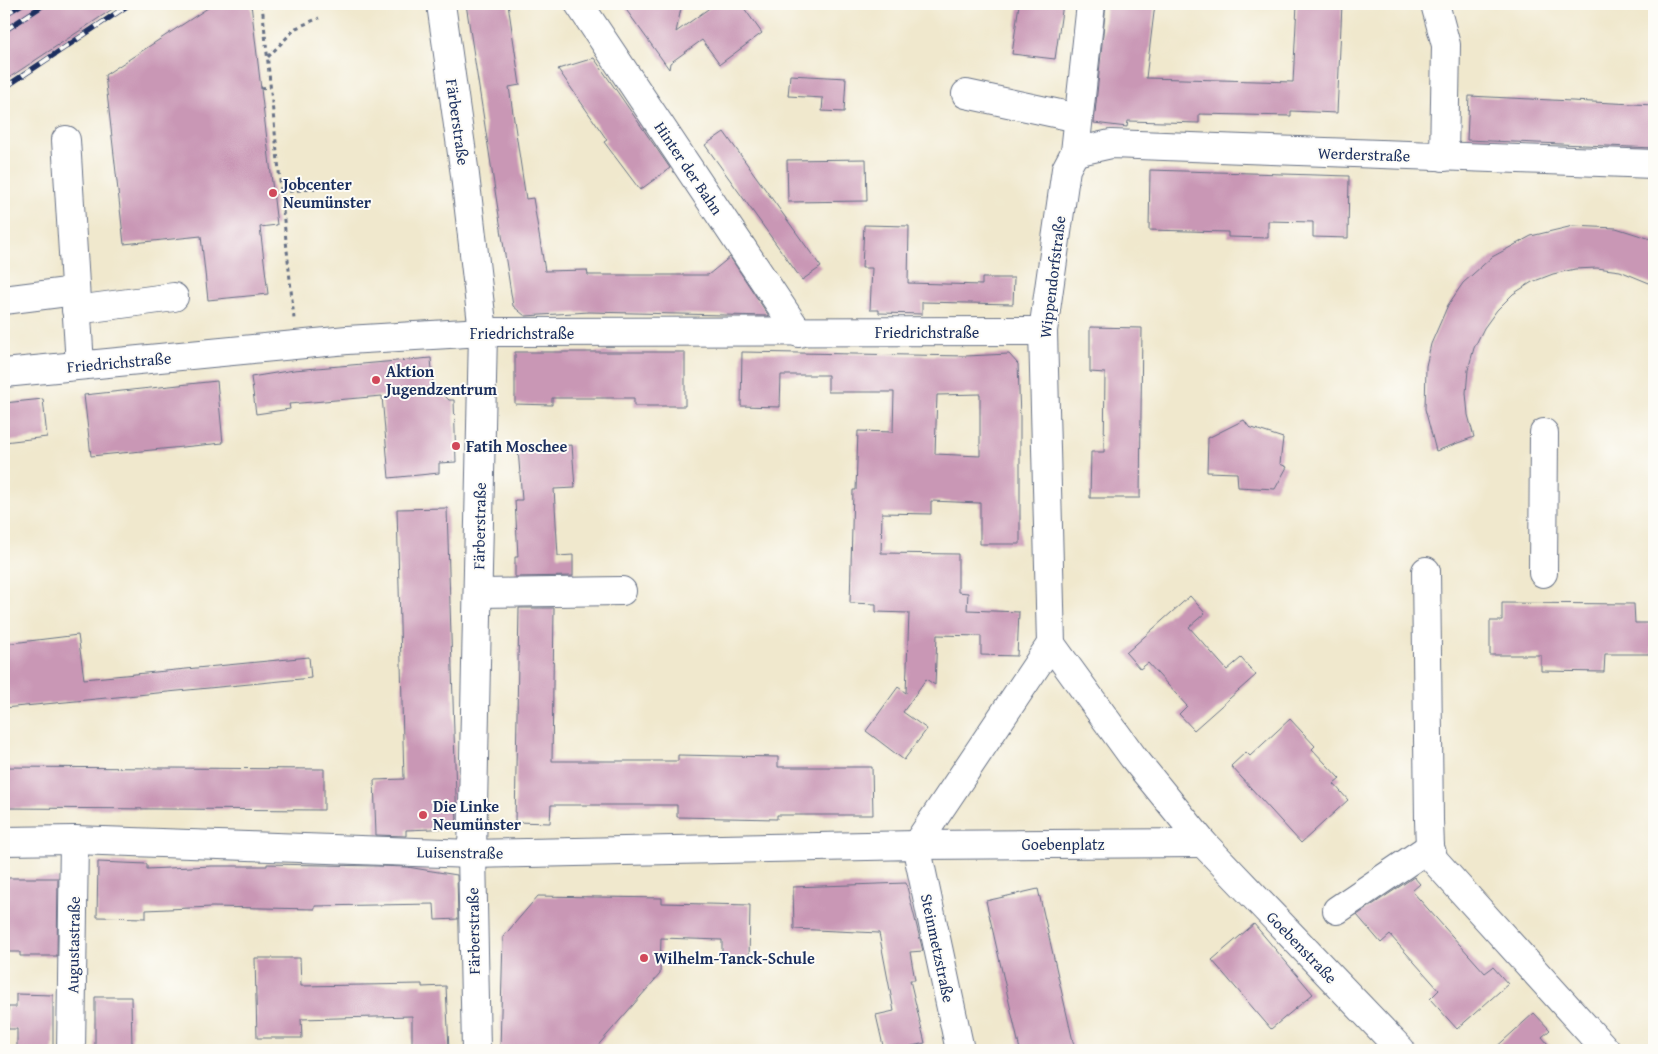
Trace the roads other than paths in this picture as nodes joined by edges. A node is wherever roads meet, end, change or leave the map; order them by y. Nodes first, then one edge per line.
1 (442, 4) edge
2 (579, 4) edge
3 (1091, 4) edge
4 (1435, 4) edge
5 (966, 94) dead end
6 (1078, 118) junction
7 (66, 140) dead end
8 (1074, 152) junction
9 (1444, 157) junction
10 (1654, 164) edge
11 (174, 298) dead end
12 (4, 300) edge
13 (76, 300) junction
14 (1043, 331) junction
15 (483, 332) junction
16 (799, 333) junction
17 (80, 365) junction
18 (4, 373) edge
19 (1544, 433) dead end
20 (1426, 571) dead end
21 (1543, 573) dead end
22 (622, 592) dead end
23 (478, 593) junction
24 (1051, 644) junction
25 (74, 840) junction
26 (4, 841) edge
27 (1203, 843) junction
28 (916, 845) junction
29 (1430, 847) junction
30 (472, 854) junction
31 (1337, 910) dead end
32 (71, 1050) edge
33 (476, 1050) edge
34 (960, 1050) edge
35 (1401, 1050) edge
36 (1606, 1050) edge

1 - 15 street, Färberstraße
2 - 16 street, Hinter der Bahn
3 - 6 street, Wippendorfstraße
4 - 9 street
5 - 6 street
6 - 8 street, Wippendorfstraße
7 - 13 street
8 - 9 street, Werderstraße
8 - 14 street, Wippendorfstraße
9 - 10 street, Werderstraße
11 - 13 street
12 - 13 street
13 - 17 street
14 - 16 street, Friedrichstraße
14 - 24 street, Wippendorfstraße
15 - 16 street, Friedrichstraße
15 - 17 street, Friedrichstraße
15 - 23 street, Färberstraße
17 - 18 street, Friedrichstraße
19 - 21 street
20 - 29 street
22 - 23 street
23 - 30 street, Färberstraße
24 - 27 street
24 - 28 street
25 - 26 street, Luisenstraße
25 - 30 street, Luisenstraße
25 - 32 street, Augustastraße
27 - 28 street, Goebenplatz
27 - 35 street, Goebenstraße
28 - 30 street, Luisenstraße
28 - 34 street, Steinmetzstraße
29 - 31 street
29 - 36 street
30 - 33 street, Färberstraße

